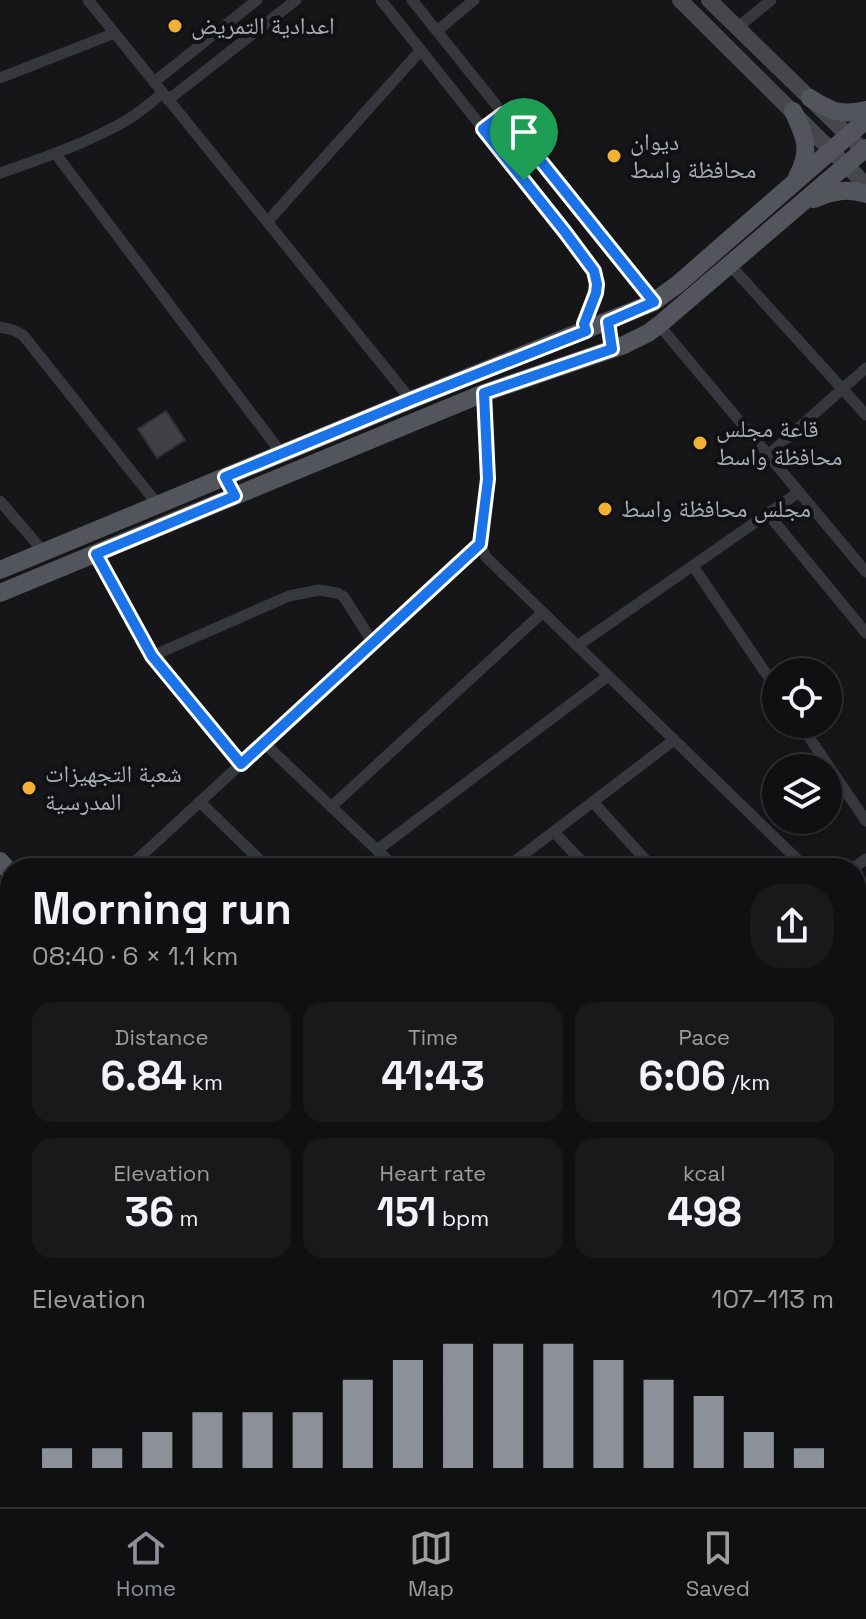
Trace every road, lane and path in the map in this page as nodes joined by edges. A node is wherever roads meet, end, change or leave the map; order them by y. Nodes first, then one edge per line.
1 (88, 0) edge
2 (257, 0) edge
3 (296, 0) edge
4 (381, 0) edge
5 (412, 0) edge
6 (474, 0) edge
7 (680, 0) edge
8 (709, 0) edge
9 (771, 0) edge
10 (737, 28) junction
11 (437, 31) junction
12 (115, 33) junction
13 (421, 50) junction
14 (0, 78) edge
15 (154, 82) junction
16 (166, 97) junction
17 (810, 98) junction
18 (866, 110) edge
19 (793, 111) junction
20 (503, 114) junction
21 (866, 120) edge
22 (483, 129) junction
23 (848, 135) junction
24 (830, 150) junction
25 (865, 151) edge
26 (55, 153) junction
27 (846, 167) junction
28 (0, 173) edge
29 (793, 183) junction
30 (866, 185) edge
31 (866, 194) edge
32 (800, 205) junction
33 (268, 221) junction
34 (730, 265) junction
35 (654, 302) junction
36 (608, 322) junction
37 (659, 325) junction
38 (0, 327) edge
39 (586, 331) junction
40 (612, 349) junction
41 (866, 368) edge
42 (842, 389) junction
43 (484, 393) junction
44 (411, 400) junction
45 (866, 415) edge
46 (282, 454) junction
47 (768, 455) junction
48 (225, 477) junction
49 (799, 492) junction
50 (235, 496) junction
51 (0, 501) edge
52 (158, 505) junction
53 (768, 514) junction
54 (480, 544) junction
55 (43, 551) junction
56 (96, 554) junction
57 (693, 566) junction
58 (0, 570) edge
59 (866, 572) edge
60 (0, 593) edge
61 (542, 613) junction
62 (866, 633) edge
63 (373, 643) junction
64 (577, 646) junction
65 (152, 656) junction
66 (762, 667) edge
67 (608, 676) junction
68 (810, 738) edge
69 (674, 740) junction
70 (264, 743) junction
71 (241, 764) junction
72 (200, 802) junction
73 (593, 802) junction
74 (331, 807) junction
75 (866, 821) edge
76 (554, 832) junction
77 (377, 850) junction
78 (139, 858) edge
79 (258, 858) edge
80 (385, 858) edge
81 (519, 858) edge
82 (579, 858) edge
83 (644, 858) edge
84 (796, 858) edge

1 - 12 street
2 - 15 street
3 - 16 street
4 - 13 street
5 - 11 street
6 - 11 street
7 - 19 street
8 - 10 street
9 - 10 street
10 - 17 street
11 - 20 street
12 - 14 street
12 - 15 street
13 - 22 street
13 - 33 street
15 - 16 street
16 - 26 street
16 - 33 street
17 - 18 main road
17 - 23 street
19 - 24 street
19 - 29 main road
20 - 22 street
20 - 35 street
21 - 23 main road
22 - 39 street
23 - 24 main road
23 - 25 street
24 - 27 street
24 - 29 main road
25 - 27 main road
26 - 28 street
26 - 46 street
27 - 30 street
27 - 32 main road
29 - 35 main road
31 - 32 main road
32 - 34 main road
33 - 44 street
34 - 37 main road
34 - 42 street
35 - 36 main road
36 - 39 main road
36 - 40 main road
37 - 40 main road
37 - 47 street
38 - 52 street
39 - 44 main road
40 - 43 main road
41 - 42 street
42 - 45 street
42 - 47 street
43 - 50 main road
43 - 54 street
44 - 46 main road
46 - 48 main road
47 - 49 street
48 - 50 main road
48 - 52 main road
49 - 53 street
49 - 59 street
50 - 56 main road
51 - 55 street
52 - 55 main road
53 - 57 street
53 - 62 street
54 - 61 street
54 - 63 street
55 - 58 main road
56 - 60 main road
56 - 65 street
57 - 64 street
57 - 66 street
61 - 64 street
61 - 74 street
63 - 65 street
63 - 70 street
64 - 67 street
65 - 71 street
67 - 69 street
67 - 77 street
68 - 75 street
69 - 73 street
69 - 84 street
70 - 71 street
70 - 74 street
71 - 72 street
72 - 78 street
72 - 79 street
73 - 76 street
73 - 83 street
74 - 77 street
76 - 81 street
76 - 82 street
77 - 80 street

